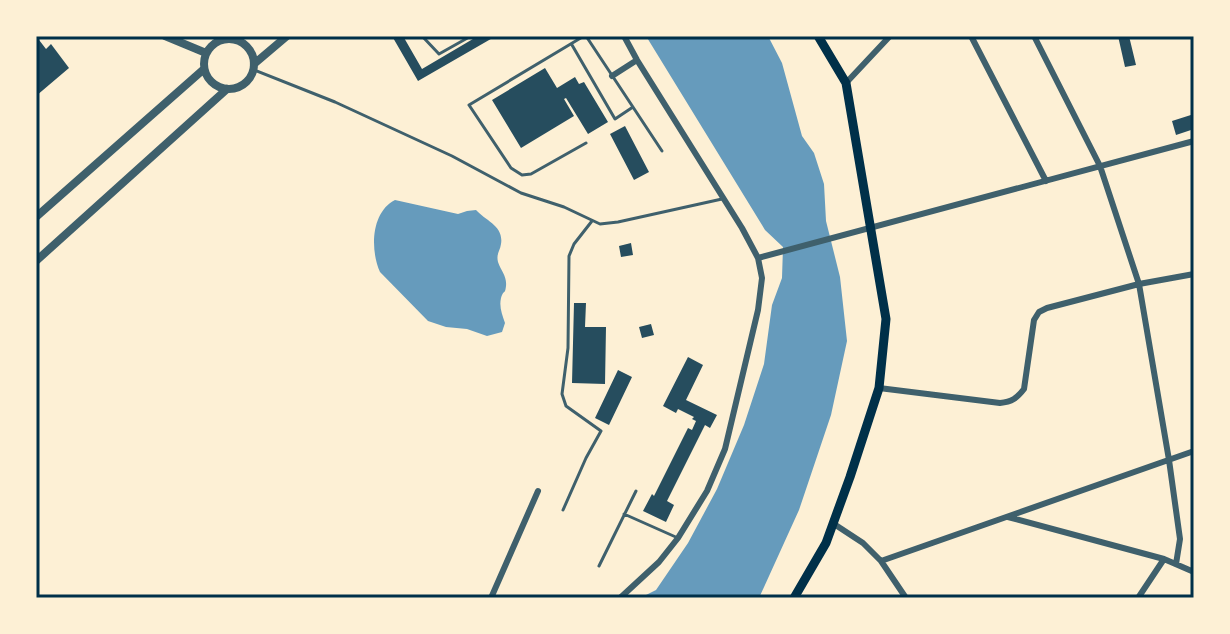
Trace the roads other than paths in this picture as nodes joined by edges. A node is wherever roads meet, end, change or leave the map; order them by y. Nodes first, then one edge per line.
1 (165, 36) edge
2 (287, 36) edge
3 (422, 36) edge
4 (471, 36) edge
5 (585, 36) edge
6 (624, 36) edge
7 (818, 36) edge
8 (890, 36) edge
9 (971, 36) edge
10 (1034, 36) edge
11 (235, 37) edge
12 (571, 44) junction
13 (206, 53) junction
14 (637, 60) junction
15 (254, 67) junction
16 (204, 69) junction
17 (612, 76) junction
18 (846, 83) junction
19 (227, 89) junction
20 (633, 107) junction
21 (1194, 141) edge
22 (586, 143) dead end
23 (662, 151) dead end
24 (1100, 166) junction
25 (1046, 181) junction
26 (725, 199) junction
27 (36, 217) edge
28 (592, 221) junction
29 (871, 228) junction
30 (758, 258) junction
31 (36, 261) edge
32 (1194, 274) edge
33 (1139, 284) junction
34 (879, 388) junction
35 (1194, 451) edge
36 (1169, 460) junction
37 (538, 491) dead end
38 (636, 491) dead end
39 (563, 510) dead end
40 (624, 514) junction
41 (1008, 517) junction
42 (834, 524) junction
43 (678, 538) junction
44 (1164, 559) junction
45 (881, 561) junction
46 (1176, 564) junction
47 (599, 566) dead end
48 (1194, 572) edge
49 (491, 598) edge
50 (620, 598) edge
51 (794, 598) edge
52 (906, 598) edge
53 (1138, 598) edge

1 - 13 street
2 - 15 street
3 - 4 lane
5 - 12 lane
5 - 17 lane
6 - 14 street
7 - 18 main road
8 - 18 street
9 - 25 street
10 - 24 street
11 - 13 street
11 - 15 street
12 - 20 lane
12 - 22 lane
13 - 16 street
14 - 17 street
14 - 26 street
15 - 19 street
15 - 28 lane
16 - 19 street
16 - 27 street
17 - 20 lane
18 - 29 main road
19 - 31 street
20 - 23 lane
21 - 24 street
24 - 25 street
24 - 33 street
25 - 29 street
26 - 28 lane
26 - 30 street
28 - 39 lane
29 - 30 street
29 - 34 main road
30 - 43 street
32 - 33 street
33 - 34 street
33 - 36 street
34 - 42 main road
35 - 36 street
36 - 41 street
36 - 46 street
37 - 49 street
38 - 40 lane
40 - 43 lane
40 - 47 lane
41 - 44 street
41 - 45 street
42 - 45 street
42 - 51 main road
43 - 50 street
44 - 46 street
44 - 53 street
45 - 52 street
46 - 48 street

